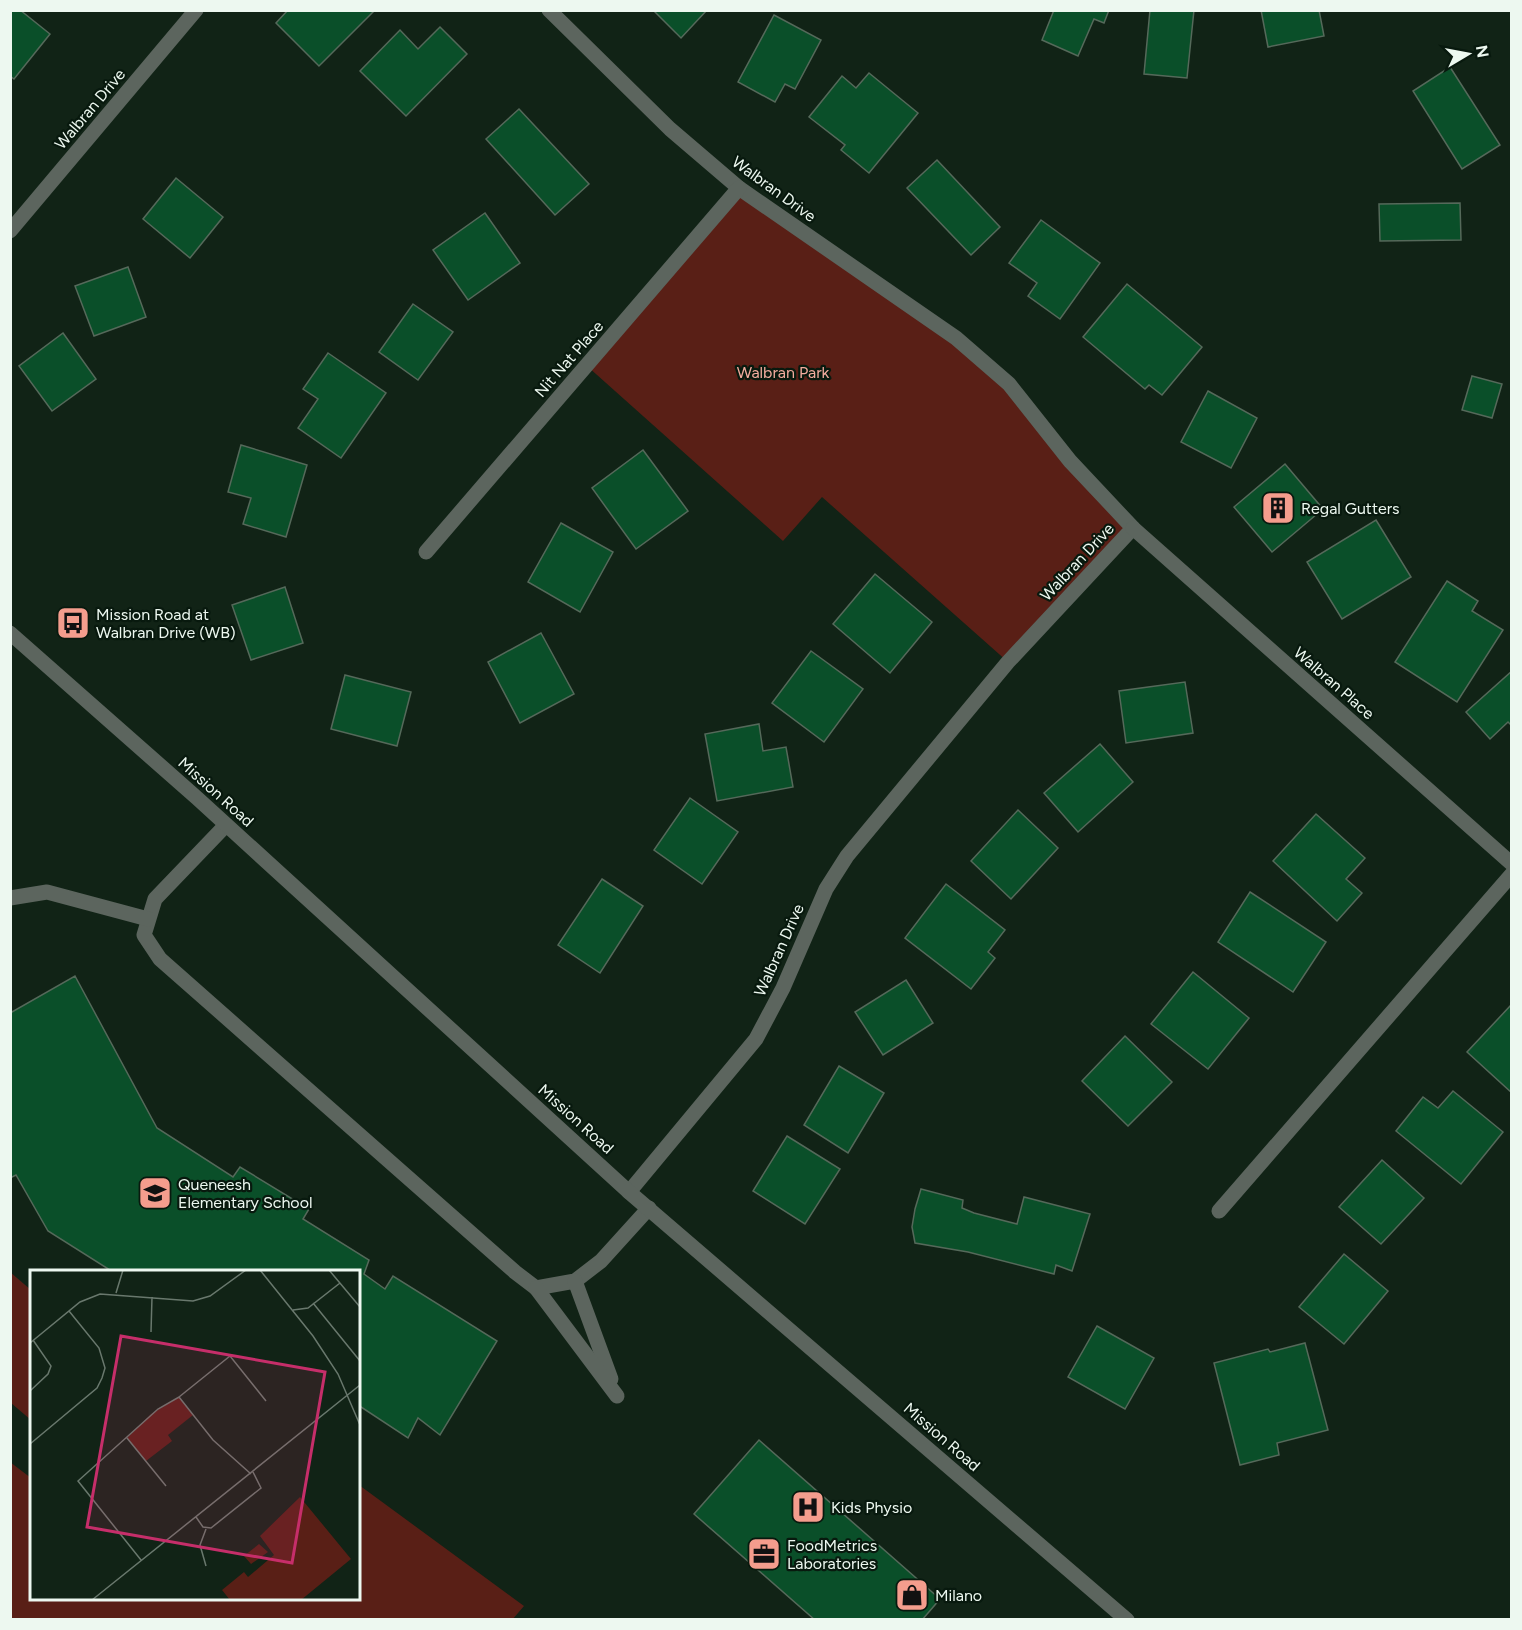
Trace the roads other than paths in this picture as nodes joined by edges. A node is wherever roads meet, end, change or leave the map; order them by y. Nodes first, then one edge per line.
1 (196, 10) edge
2 (549, 10) edge
3 (739, 188) junction
4 (10, 231) edge
5 (1132, 528) junction
6 (426, 552) dead end
7 (10, 633) edge
8 (226, 825) junction
9 (1512, 864) edge
10 (1512, 874) edge
11 (10, 898) edge
12 (148, 919) junction
13 (629, 1192) junction
14 (649, 1208) junction
15 (1219, 1211) dead end
16 (575, 1281) junction
17 (536, 1288) junction
18 (1127, 1620) edge

1 - 4 street, Walbran Drive
2 - 3 street, Walbran Drive
3 - 5 street, Walbran Drive
3 - 6 street, Nit Nat Place
5 - 9 street, Walbran Place
5 - 13 street, Walbran Drive
7 - 8 street, Mission Road
8 - 12 street
8 - 13 street, Mission Road
10 - 15 street
11 - 12 street
12 - 17 street
13 - 14 street, Mission Road
14 - 16 street
14 - 18 street, Mission Road
16 - 17 street
16 - 17 street

